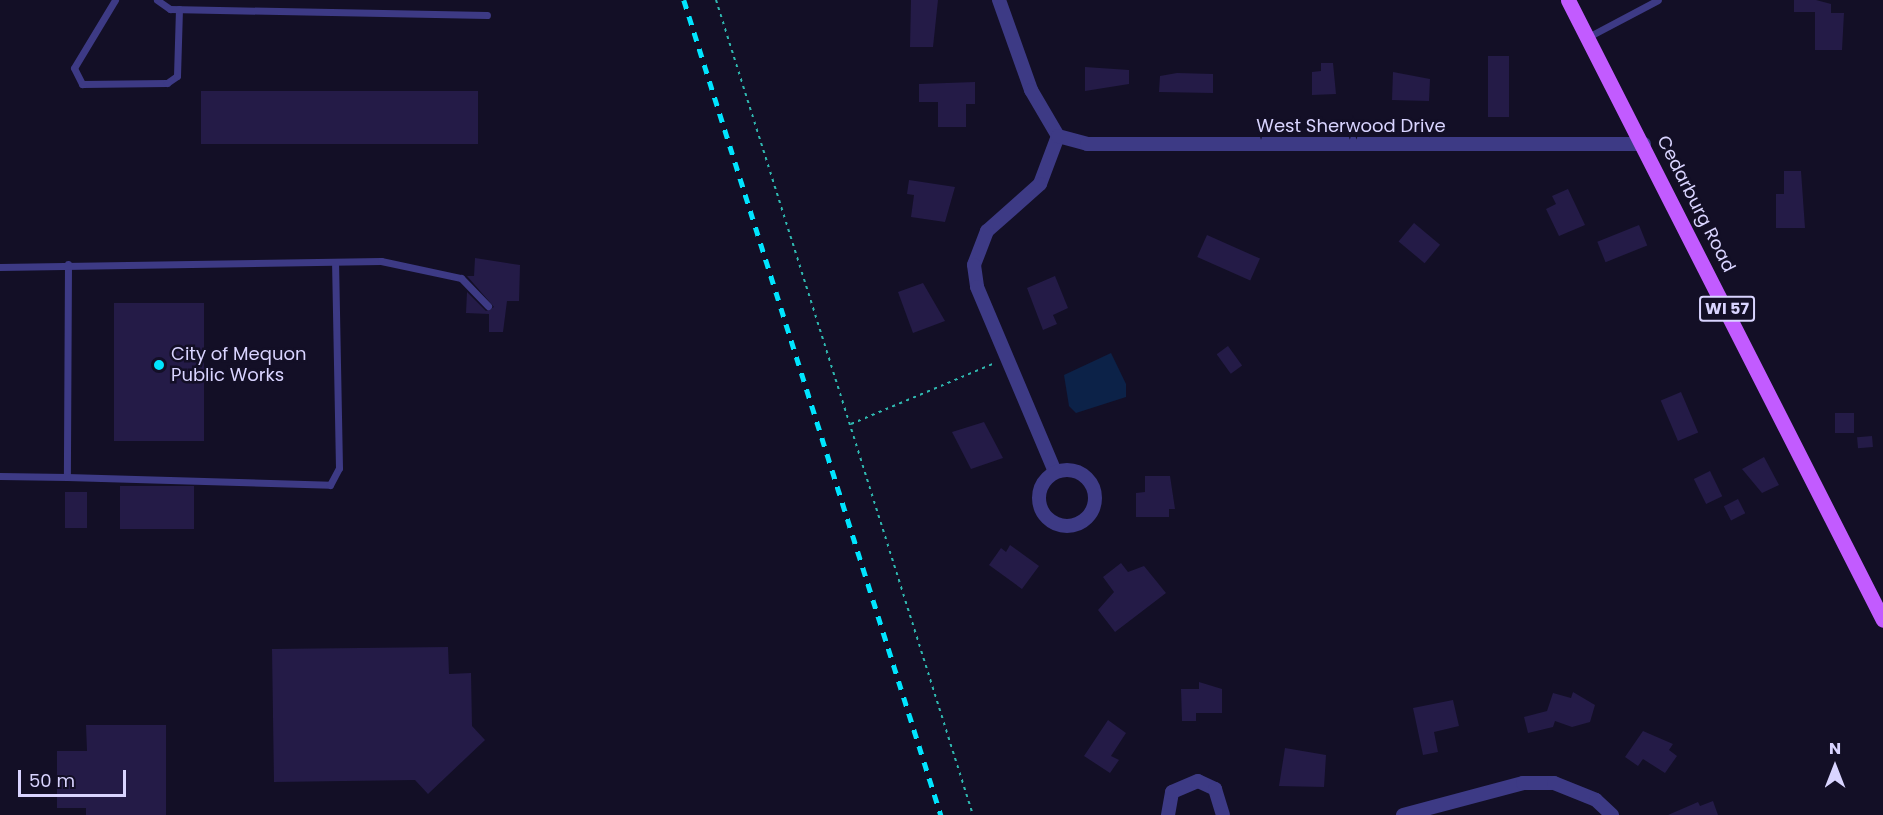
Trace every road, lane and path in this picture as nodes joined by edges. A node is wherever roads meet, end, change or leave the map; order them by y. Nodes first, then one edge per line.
1 (116, 0) edge
2 (157, 0) edge
3 (716, 0) edge
4 (999, 0) edge
5 (1568, 0) edge
6 (1658, 0) edge
7 (179, 9) junction
8 (487, 15) dead end
9 (1588, 37) junction
10 (1058, 136) junction
11 (1644, 144) junction
12 (68, 264) junction
13 (335, 265) junction
14 (0, 267) edge
15 (488, 306) dead end
16 (1006, 358) junction
17 (851, 424) junction
18 (1055, 472) junction
19 (0, 476) edge
20 (67, 477) junction
21 (1883, 620) edge
22 (973, 815) edge
23 (1168, 815) edge
24 (1223, 815) edge
25 (1403, 815) edge
26 (1612, 815) edge

1 - 7 lane
2 - 7 lane
3 - 17 path
4 - 10 street
5 - 9 main road, Cedarburg Road / WI 57
6 - 9 lane
7 - 8 lane
9 - 11 main road, Cedarburg Road / WI 57
10 - 11 street, West Sherwood Drive
10 - 16 street
11 - 21 main road, Cedarburg Road / WI 57
12 - 13 lane
12 - 14 lane
12 - 20 lane
13 - 15 lane
13 - 20 lane
16 - 17 path
16 - 18 street
17 - 22 path
18 - 18 street
19 - 20 lane
23 - 24 street
25 - 26 street

